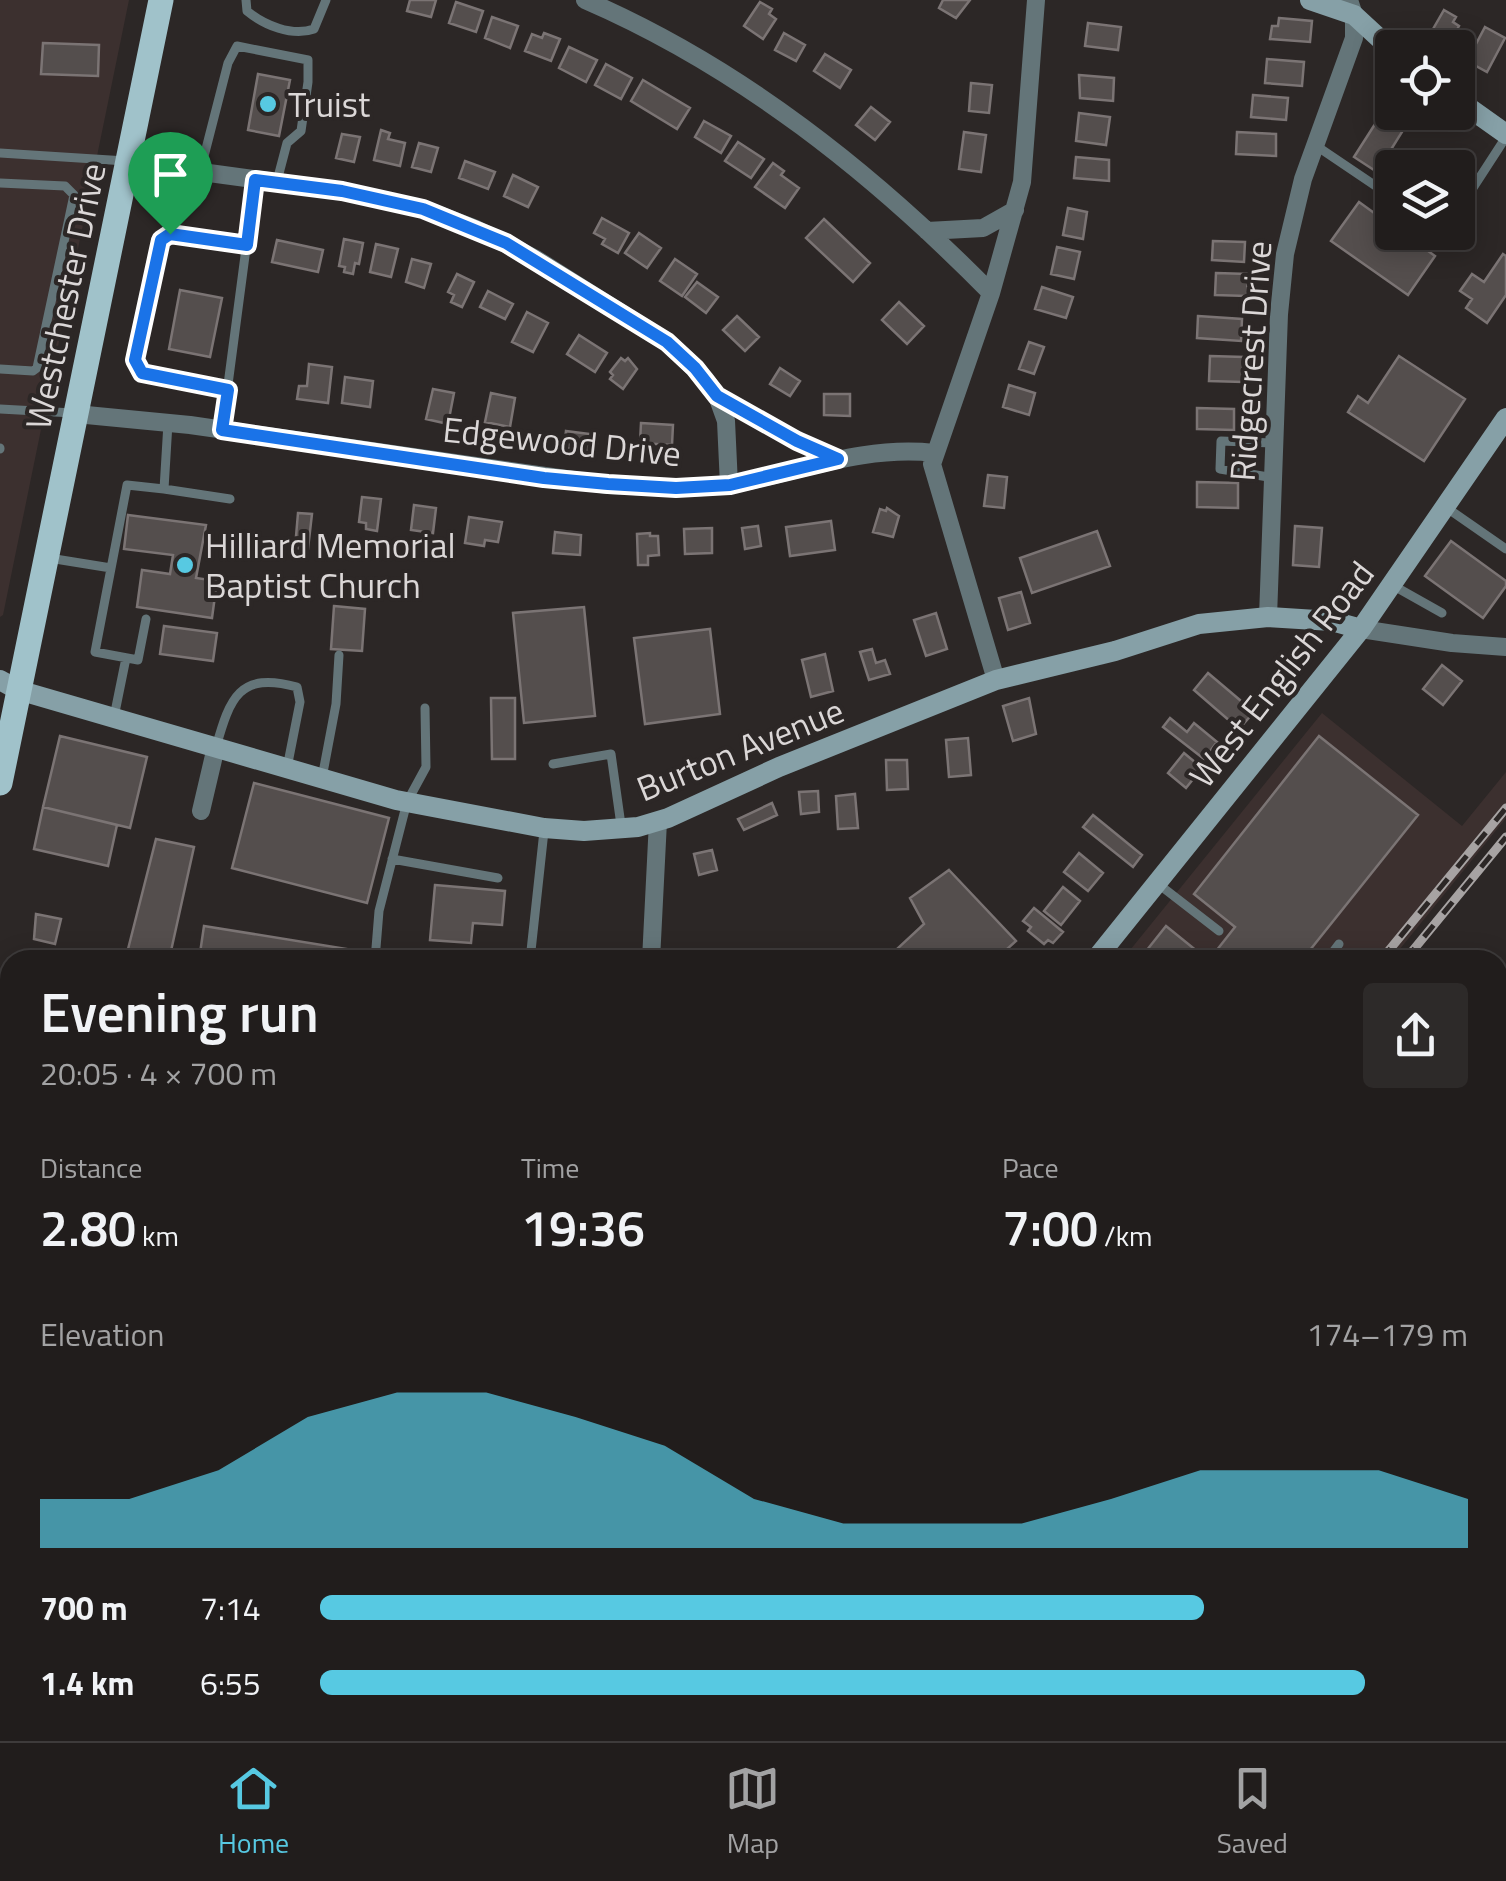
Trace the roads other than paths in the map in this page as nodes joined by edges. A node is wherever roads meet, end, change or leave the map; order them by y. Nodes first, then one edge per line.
1 (161, 0) edge
2 (246, 0) edge
3 (326, 0) edge
4 (585, 0) edge
5 (1036, 0) edge
6 (1310, 0) edge
7 (1352, 7) edge
8 (1375, 32) edge
9 (1475, 113) edge
10 (1506, 136) edge
11 (1315, 145) junction
12 (0, 153) edge
13 (128, 162) junction
14 (200, 172) junction
15 (255, 180) junction
16 (0, 183) edge
17 (276, 183) junction
18 (1475, 184) edge
19 (1375, 186) edge
20 (1014, 210) junction
21 (927, 231) junction
22 (247, 245) junction
23 (991, 293) junction
24 (0, 369) edge
25 (228, 390) junction
26 (717, 396) junction
27 (0, 410) edge
28 (76, 414) junction
29 (1506, 418) edge
30 (168, 423) junction
31 (222, 430) junction
32 (1276, 443) junction
33 (934, 453) junction
34 (838, 459) junction
35 (1274, 478) junction
36 (730, 485) junction
37 (164, 489) junction
38 (230, 499) dead end
39 (1444, 507) junction
40 (1506, 548) edge
41 (46, 558) junction
42 (111, 568) junction
43 (1392, 584) junction
44 (1442, 613) dead end
45 (1268, 617) junction
46 (146, 619) dead end
47 (1361, 629) junction
48 (1506, 647) edge
49 (338, 655) dead end
50 (126, 658) junction
51 (996, 680) junction
52 (9, 685) edge
53 (425, 708) dead end
54 (114, 717) junction
55 (216, 747) junction
56 (553, 764) dead end
57 (287, 768) junction
58 (322, 778) junction
59 (0, 783) edge
60 (407, 802) junction
61 (201, 811) dead end
62 (658, 821) junction
63 (544, 828) junction
64 (622, 828) junction
65 (392, 859) junction
66 (498, 878) dead end
67 (1157, 883) junction
68 (1219, 931) dead end
69 (1339, 944) dead end
70 (376, 950) edge
71 (531, 950) edge
72 (652, 950) edge
73 (1102, 950) edge
74 (1334, 950) edge

1 - 13 main road, Westchester Drive
2 - 3 lane
4 - 21 street
5 - 20 street
6 - 7 street
7 - 8 street
7 - 11 street, Ridgecrest Drive
9 - 10 street
10 - 18 lane
11 - 19 lane
11 - 32 street, Ridgecrest Drive
12 - 13 lane
13 - 14 street
13 - 28 main road, Westchester Drive
14 - 15 street
14 - 17 lane
15 - 17 street
15 - 22 lane
16 - 24 lane
17 - 26 street
20 - 21 street
20 - 23 street
21 - 23 street
22 - 25 lane
22 - 25 lane
23 - 33 street
25 - 31 lane
26 - 34 street
26 - 36 street
27 - 28 lane
28 - 30 street, Edgewood Drive
28 - 41 main road, Westchester Drive
29 - 39 street, West English Road
30 - 31 street, Edgewood Drive
30 - 37 lane
31 - 36 street, Edgewood Drive
32 - 35 street, Ridgecrest Drive
32 - 35 lane
33 - 34 street, Edgewood Drive
33 - 51 street
34 - 36 street, Edgewood Drive
35 - 45 street, Ridgecrest Drive
37 - 38 lane
37 - 42 lane
39 - 40 lane
39 - 43 street, West English Road
41 - 42 lane
41 - 52 main road, Westchester Drive
42 - 50 lane
43 - 44 lane
43 - 47 street, West English Road
45 - 47 street, Burton Avenue
45 - 51 street, Burton Avenue
46 - 50 lane
47 - 48 street, Burton Avenue
47 - 67 street, West English Road
49 - 58 lane
50 - 54 lane
51 - 62 street, Burton Avenue
52 - 54 street, Burton Avenue
52 - 59 main road, Westchester Drive
53 - 60 lane
54 - 55 street, Burton Avenue
55 - 57 street, Burton Avenue
55 - 57 lane
55 - 61 street
56 - 64 lane
57 - 58 street, Burton Avenue
58 - 60 street, Burton Avenue
60 - 63 street, Burton Avenue
60 - 65 lane
62 - 64 street, Burton Avenue
62 - 72 street
63 - 64 street, Burton Avenue
63 - 71 lane
65 - 66 lane
65 - 70 lane
67 - 68 lane
67 - 73 street, West English Road
69 - 74 lane

